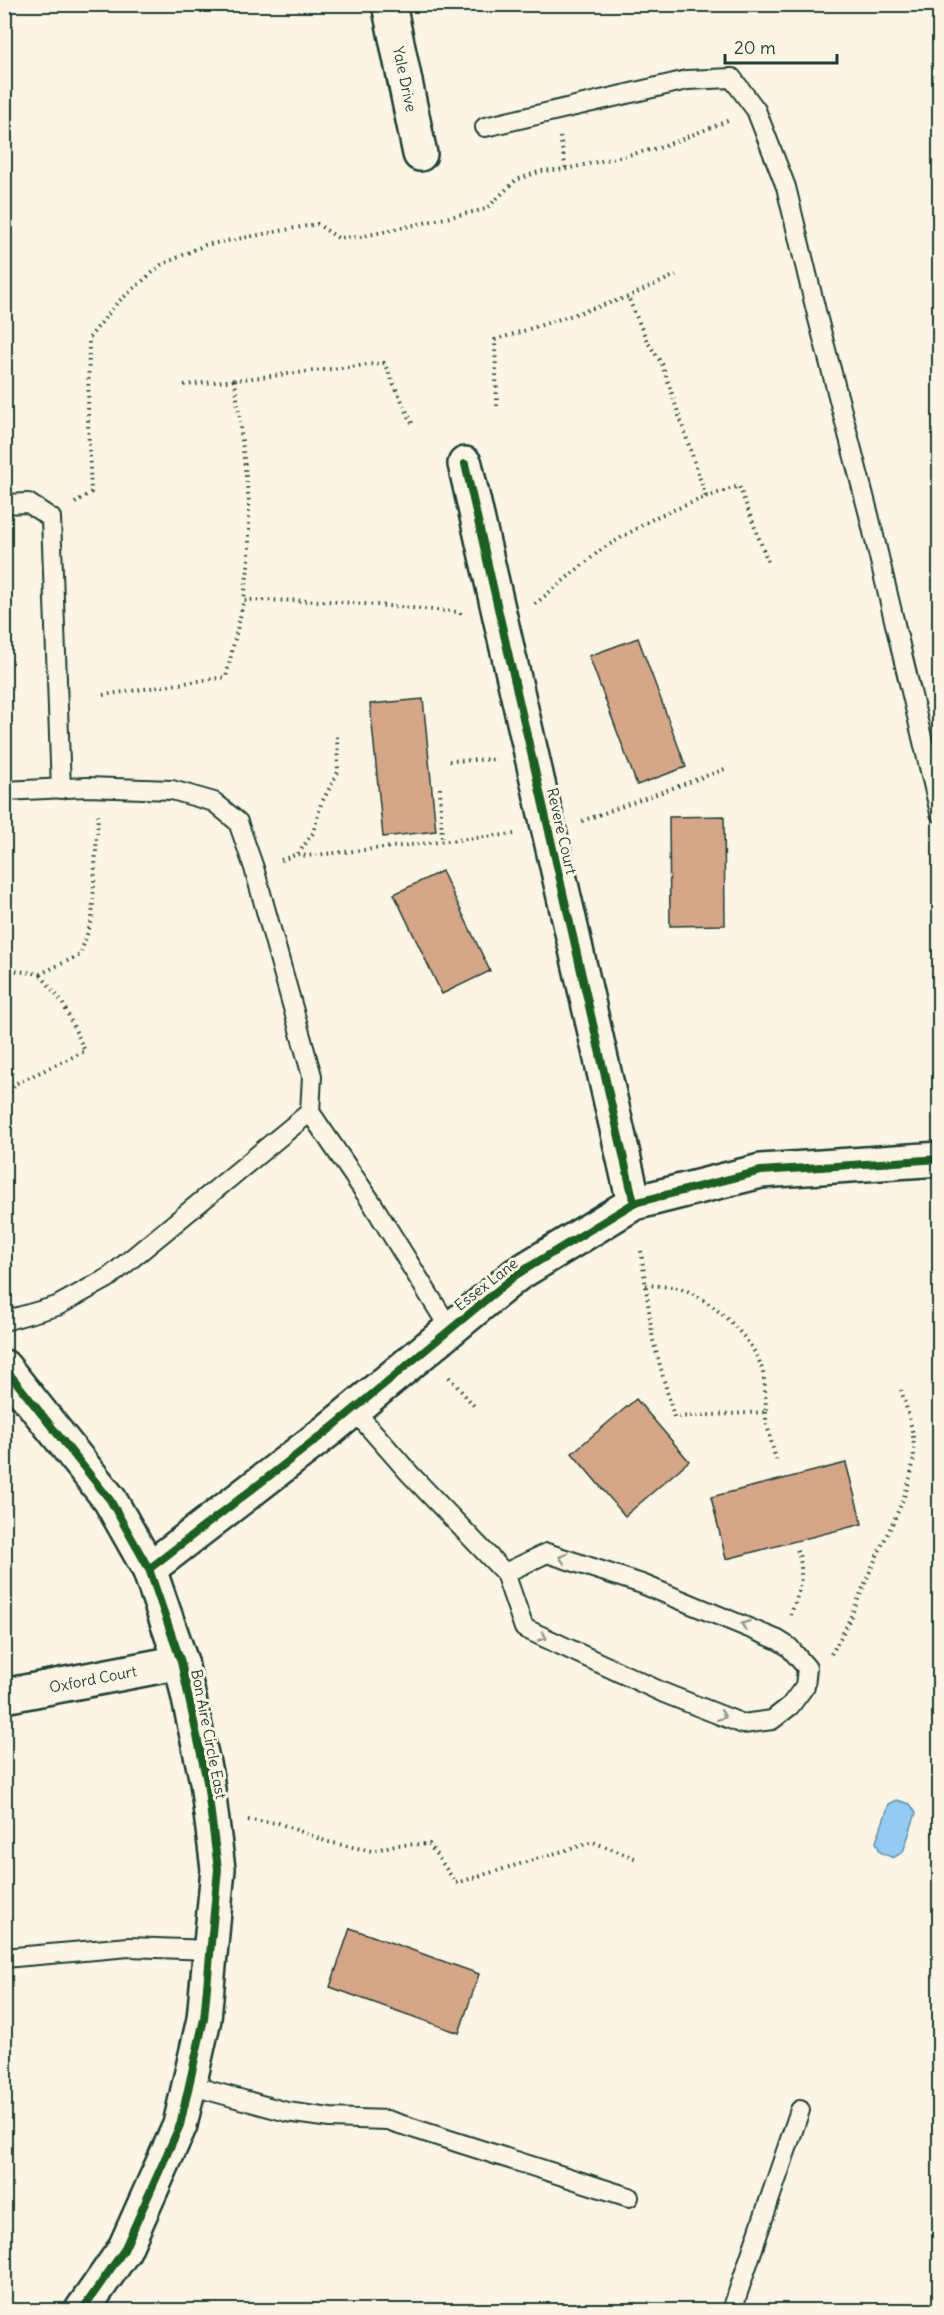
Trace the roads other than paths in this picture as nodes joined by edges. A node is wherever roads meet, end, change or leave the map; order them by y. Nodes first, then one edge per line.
1 (389, 4) edge
2 (485, 127) dead end
3 (420, 154) dead end
4 (465, 464) dead end
5 (4, 504) edge
6 (61, 789) junction
7 (4, 791) edge
8 (939, 813) edge
9 (310, 1112) junction
10 (939, 1159) edge
11 (634, 1203) junction
12 (4, 1322) edge
13 (450, 1329) junction
14 (7, 1372) edge
15 (353, 1409) junction
16 (149, 1569) junction
17 (505, 1573) junction
18 (181, 1662) junction
19 (4, 1696) edge
20 (210, 1950) junction
21 (4, 1958) edge
22 (189, 2085) junction
23 (800, 2110) dead end
24 (629, 2197) dead end
25 (82, 2310) edge
26 (732, 2310) edge

1 - 3 street, Yale Drive
2 - 8 lane
4 - 11 street, Revere Court
5 - 6 lane
6 - 7 lane
6 - 9 lane
9 - 12 lane
9 - 13 lane
10 - 11 street, Essex Lane
11 - 13 street, Essex Lane
13 - 15 street, Essex Lane
14 - 16 street, Bon Aire Circle East
15 - 16 street, Essex Lane
15 - 17 lane
16 - 18 street, Bon Aire Circle East
17 -> 17 lane
18 - 19 street, Oxford Court
18 - 20 street, Bon Aire Circle East
20 - 21 lane
20 - 22 street, Bon Aire Circle East
22 - 24 lane
22 - 25 street, Bon Aire Circle East
23 - 26 lane

